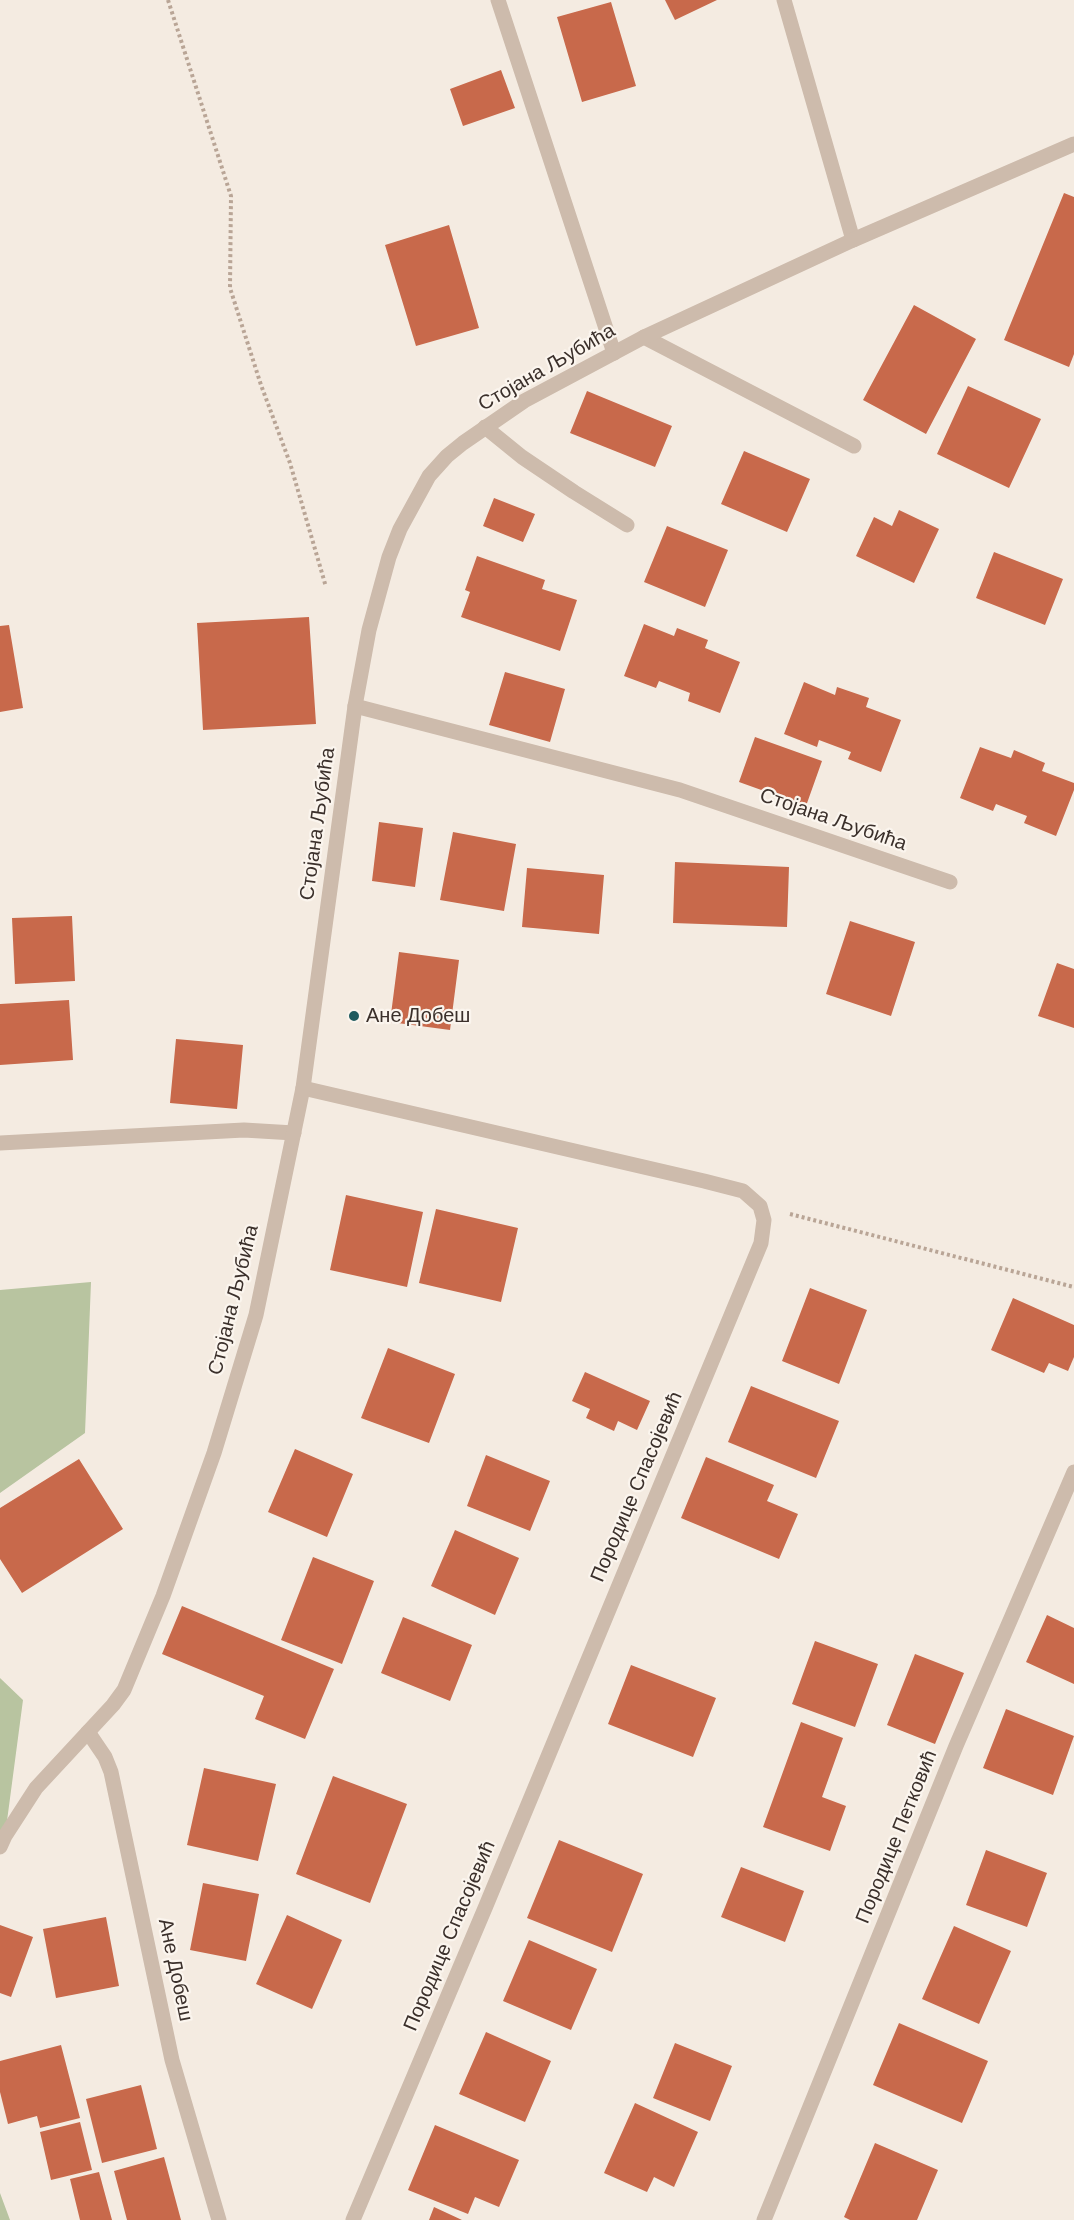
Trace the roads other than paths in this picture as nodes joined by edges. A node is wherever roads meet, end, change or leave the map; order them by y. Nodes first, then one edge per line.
1 (498, 0) edge
2 (784, 0) edge
3 (1074, 144) edge
4 (853, 240) junction
5 (645, 337) junction
6 (614, 354) junction
7 (485, 427) junction
8 (854, 446) dead end
9 (627, 525) dead end
10 (355, 706) junction
11 (950, 882) dead end
12 (303, 1088) junction
13 (294, 1133) junction
14 (0, 1143) edge
15 (1074, 1472) edge
16 (88, 1732) junction
17 (0, 1847) edge
18 (219, 2220) edge
19 (353, 2220) edge
20 (764, 2220) edge

1 - 6 street
2 - 4 street
3 - 4 street, Стојана Љубића
4 - 5 street, Стојана Љубића
5 - 6 street, Стојана Љубића
5 - 8 street
6 - 7 street, Стојана Љубића
7 - 9 street
7 - 10 street, Стојана Љубића
10 - 11 street, Стојана Љубића
10 - 12 street, Стојана Љубића
12 - 13 street, Стојана Љубића
12 - 19 street, Породице Спасојевић
13 - 14 street
13 - 16 street, Стојана Љубића
15 - 20 street, Породице Петковић
16 - 17 street, Стојана Љубића
16 - 18 street, Ане Добеш

